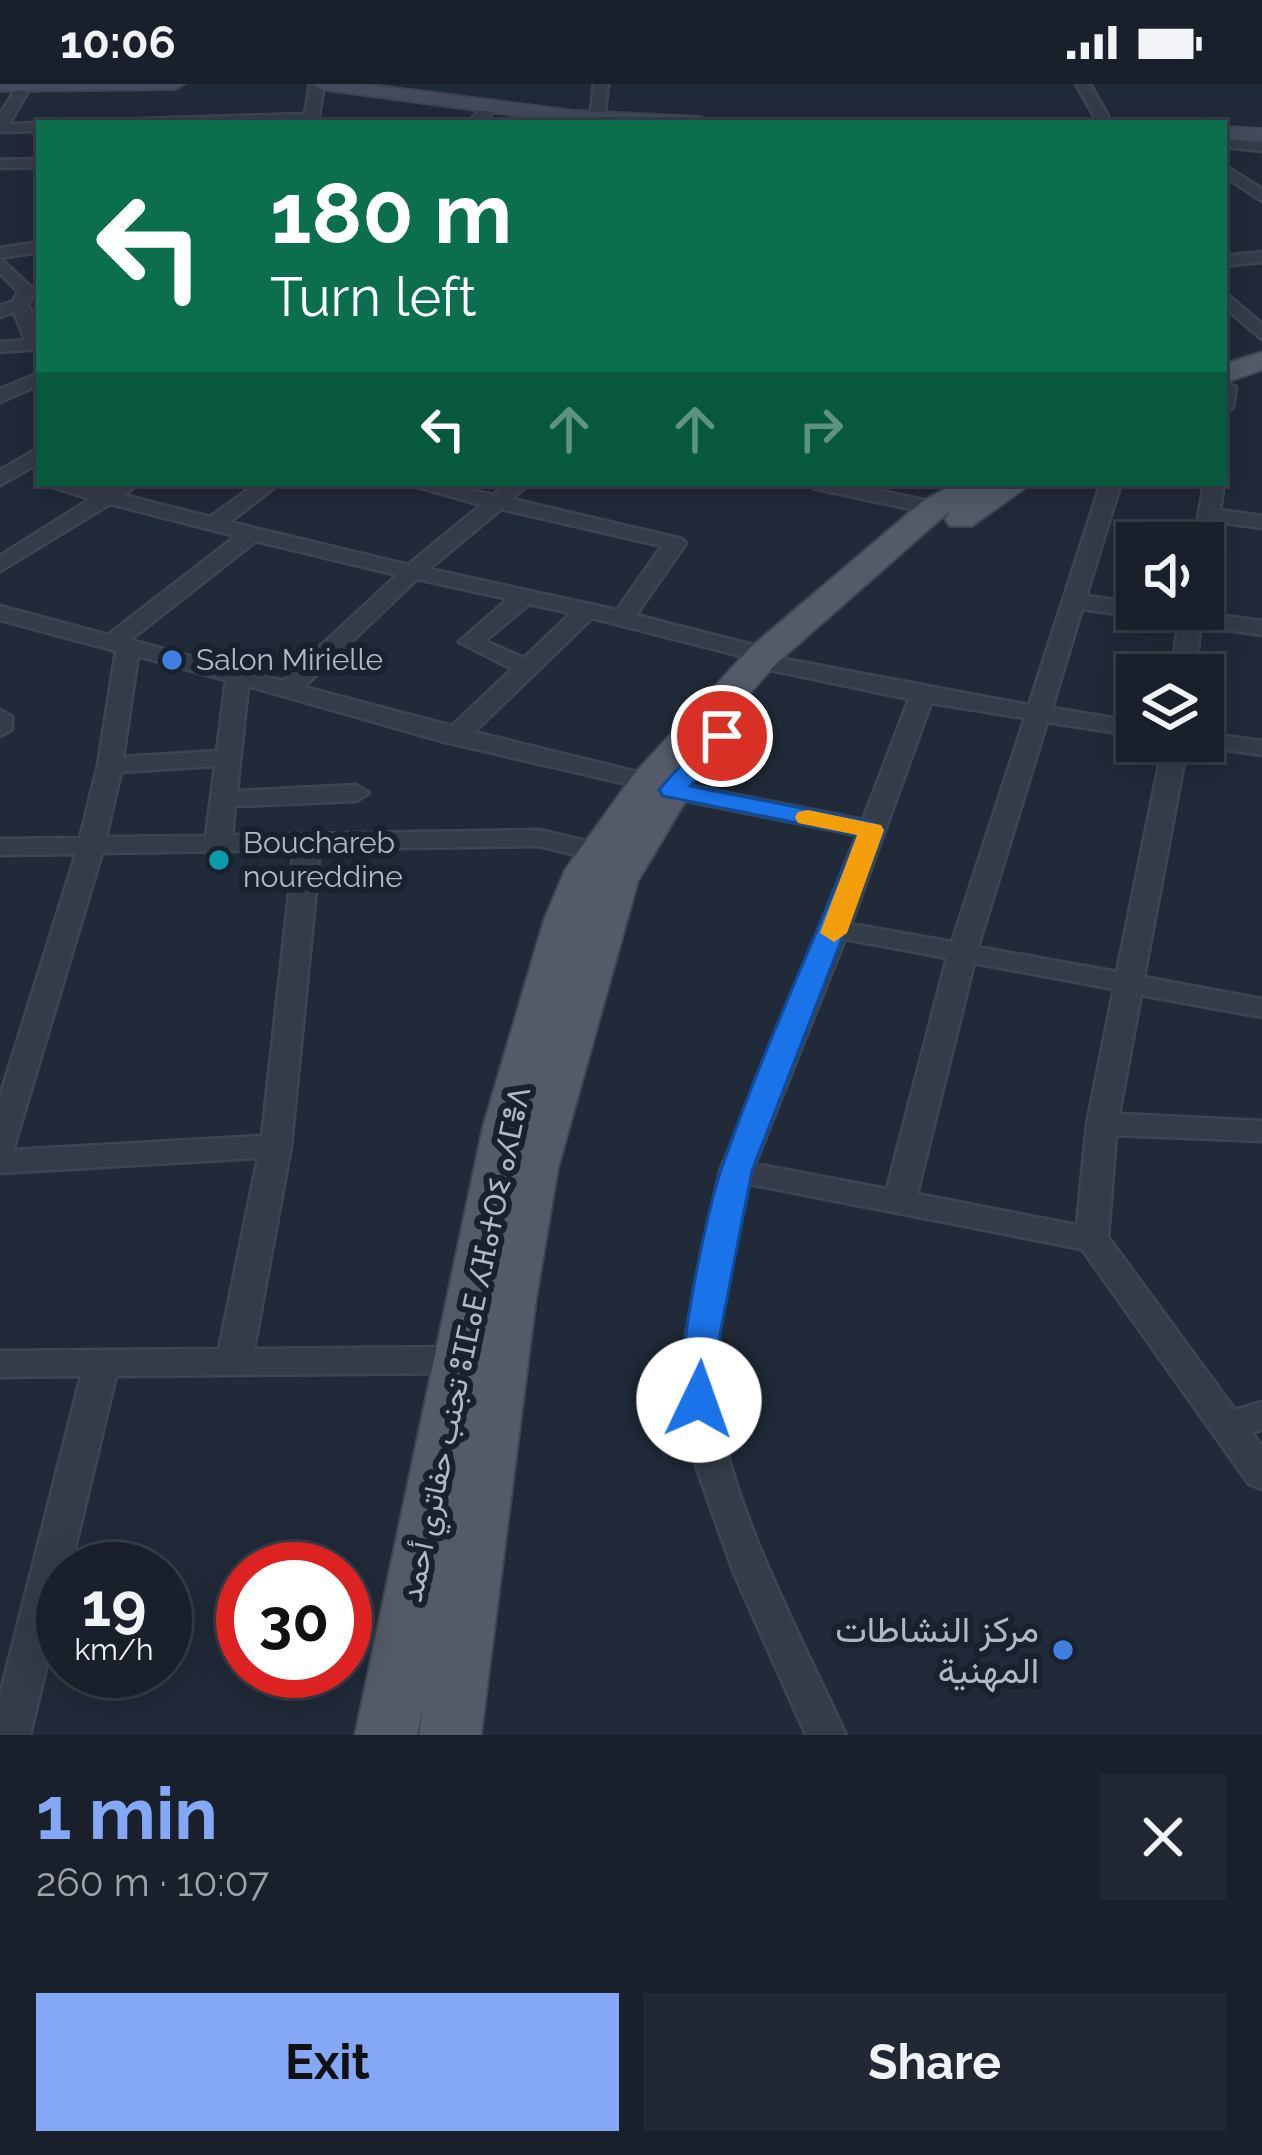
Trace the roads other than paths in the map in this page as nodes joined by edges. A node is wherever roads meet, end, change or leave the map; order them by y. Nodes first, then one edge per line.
1 (176, 84) edge
2 (319, 84) edge
3 (601, 84) edge
4 (1083, 84) edge
5 (0, 86) edge
6 (24, 86) edge
7 (490, 107) junction
8 (597, 119) junction
9 (311, 120) edge
10 (478, 120) edge
11 (612, 120) edge
12 (1103, 120) edge
13 (0, 127) edge
14 (36, 127) edge
15 (1227, 134) edge
16 (1262, 134) edge
17 (1227, 143) edge
18 (1262, 147) edge
19 (36, 163) edge
20 (0, 164) edge
21 (1227, 171) edge
22 (1262, 196) edge
23 (36, 248) edge
24 (0, 254) edge
25 (1262, 257) edge
26 (1227, 261) edge
27 (0, 263) edge
28 (21, 299) edge
29 (1227, 300) edge
30 (1260, 329) edge
31 (1227, 330) edge
32 (36, 340) edge
33 (36, 342) edge
34 (0, 347) edge
35 (1262, 361) edge
36 (1262, 375) edge
37 (36, 379) edge
38 (1227, 387) edge
39 (1227, 388) edge
40 (0, 396) edge
41 (36, 456) edge
42 (6, 476) edge
43 (36, 480) edge
44 (63, 486) edge
45 (124, 486) edge
46 (266, 486) edge
47 (427, 486) edge
48 (517, 486) edge
49 (830, 486) edge
50 (974, 486) edge
51 (1012, 486) edge
52 (1110, 486) edge
53 (1214, 486) edge
54 (107, 497) junction
55 (499, 502) junction
56 (934, 508) junction
57 (1210, 515) junction
58 (1209, 522) edge
59 (1262, 522) edge
60 (214, 524) junction
61 (251, 535) junction
62 (0, 565) edge
63 (411, 573) junction
64 (524, 597) junction
65 (1075, 601) junction
66 (1116, 606) edge
67 (587, 610) junction
68 (0, 613) edge
69 (623, 618) junction
70 (1224, 621) edge
71 (1262, 628) edge
72 (120, 644) junction
73 (770, 661) junction
74 (528, 668) junction
75 (238, 674) junction
76 (289, 688) junction
77 (922, 695) junction
78 (1038, 712) junction
79 (0, 718) edge
80 (1116, 725) edge
81 (0, 729) edge
82 (454, 736) junction
83 (1224, 743) edge
84 (1262, 748) edge
85 (230, 758) junction
86 (1172, 762) edge
87 (110, 765) junction
88 (660, 786) junction
89 (356, 793) dead end
90 (225, 799) junction
91 (872, 830) junction
92 (308, 842) junction
93 (218, 843) junction
94 (91, 846) junction
95 (0, 847) edge
96 (598, 852) junction
97 (835, 929) junction
98 (962, 954) junction
99 (1127, 985) junction
100 (1262, 1008) edge
101 (1102, 1124) junction
102 (1262, 1131) edge
103 (0, 1146) edge
104 (276, 1146) junction
105 (0, 1162) edge
106 (736, 1171) junction
107 (900, 1201) junction
108 (1092, 1239) junction
109 (459, 1360) junction
110 (234, 1362) junction
111 (102, 1363) junction
112 (0, 1364) edge
113 (1262, 1416) edge
114 (1227, 1426) junction
115 (1262, 1474) edge
116 (10, 1735) edge
117 (386, 1735) edge
118 (450, 1735) edge
119 (826, 1735) edge

1 - 6 main road
2 - 7 main road
2 - 9 street
3 - 8 street
4 - 12 street
5 - 6 main road
6 - 13 street
7 - 8 main road
7 - 10 street
8 - 11 main road
13 - 14 street
15 - 16 main road
17 - 18 street
19 - 20 street
21 - 22 street
23 - 24 street
25 - 26 street
27 - 28 street
28 - 32 street
29 - 30 street
30 - 31 street
33 - 34 street
35 - 38 main road
36 - 39 main road
37 - 40 street
41 - 42 street
42 - 43 street
44 - 54 street
45 - 54 street
46 - 60 street
47 - 55 street
48 - 55 street
49 - 56 street
50 - 56 main road, تجنب حفاتري أحمد ⵓⵊⵎⴰⴹ ⵃⴼⴰⵜⵔⵉ ⴰⵃⵎⴻⴷ
51 - 73 main road, تجنب حفاتري أحمد ⵓⵊⵎⴰⴹ ⵃⴼⴰⵜⵔⵉ ⴰⵃⵎⴻⴷ
52 - 65 street
53 - 57 street
54 - 60 street
54 - 62 street
55 - 63 street
55 - 69 street
56 - 73 main road, تجنب حفاتري أحمد ⵓⵊⵎⴰⴹ ⵃⴼⴰⵜⵔⵉ ⴰⵃⵎⴻⴷ
57 - 58 street
57 - 59 street
60 - 61 street
61 - 63 street
61 - 72 street
63 - 64 street
63 - 76 street
64 - 67 street
64 - 74 street
65 - 66 street
65 - 78 street
67 - 69 street
67 - 74 street
68 - 72 street
69 - 73 street
70 - 71 street
72 - 75 street
72 - 87 street
73 - 77 street
73 - 88 main road, تجنب حفاتري أحمد ⵓⵊⵎⴰⴹ ⵃⴼⴰⵜⵔⵉ ⴰⵃⵎⴻⴷ
74 - 82 street
75 - 76 street
75 - 85 street
76 - 82 street
77 - 78 street
77 - 91 street
78 - 80 street
78 - 98 street
79 - 81 street
82 - 88 street
83 - 84 street
85 - 87 street
85 - 90 street
86 - 99 street
87 - 94 street
88 - 91 street
88 - 96 main road, تجنب حفاتري أحمد ⵓⵊⵎⴰⴹ ⵃⴼⴰⵜⵔⵉ ⴰⵃⵎⴻⴷ
88 - 118 main road, تجنب حفاتري أحمد ⵓⵊⵎⴰⴹ ⵃⴼⴰⵜⵔⵉ ⴰⵃⵎⴻⴷ
89 - 90 street
90 - 93 street
91 - 97 street
92 - 93 street
92 - 96 street
92 - 104 street
93 - 94 street
94 - 95 street
94 - 103 street
96 - 109 main road, تجنب حفاتري أحمد ⵓⵊⵎⴰⴹ ⵃⴼⴰⵜⵔⵉ ⴰⵃⵎⴻⴷ
97 - 98 street
97 - 106 street
98 - 99 street
98 - 107 street
99 - 100 street
99 - 101 street
101 - 102 street
101 - 108 street
104 - 105 street
104 - 110 street
106 - 107 street
106 - 119 street
107 - 108 street
108 - 114 street
109 - 110 street
109 - 117 main road, تجنب حفاتري أحمد ⵓⵊⵎⴰⴹ ⵃⴼⴰⵜⵔⵉ ⴰⵃⵎⴻⴷ
110 - 111 street
111 - 112 street
111 - 116 street
113 - 114 street
114 - 115 street

